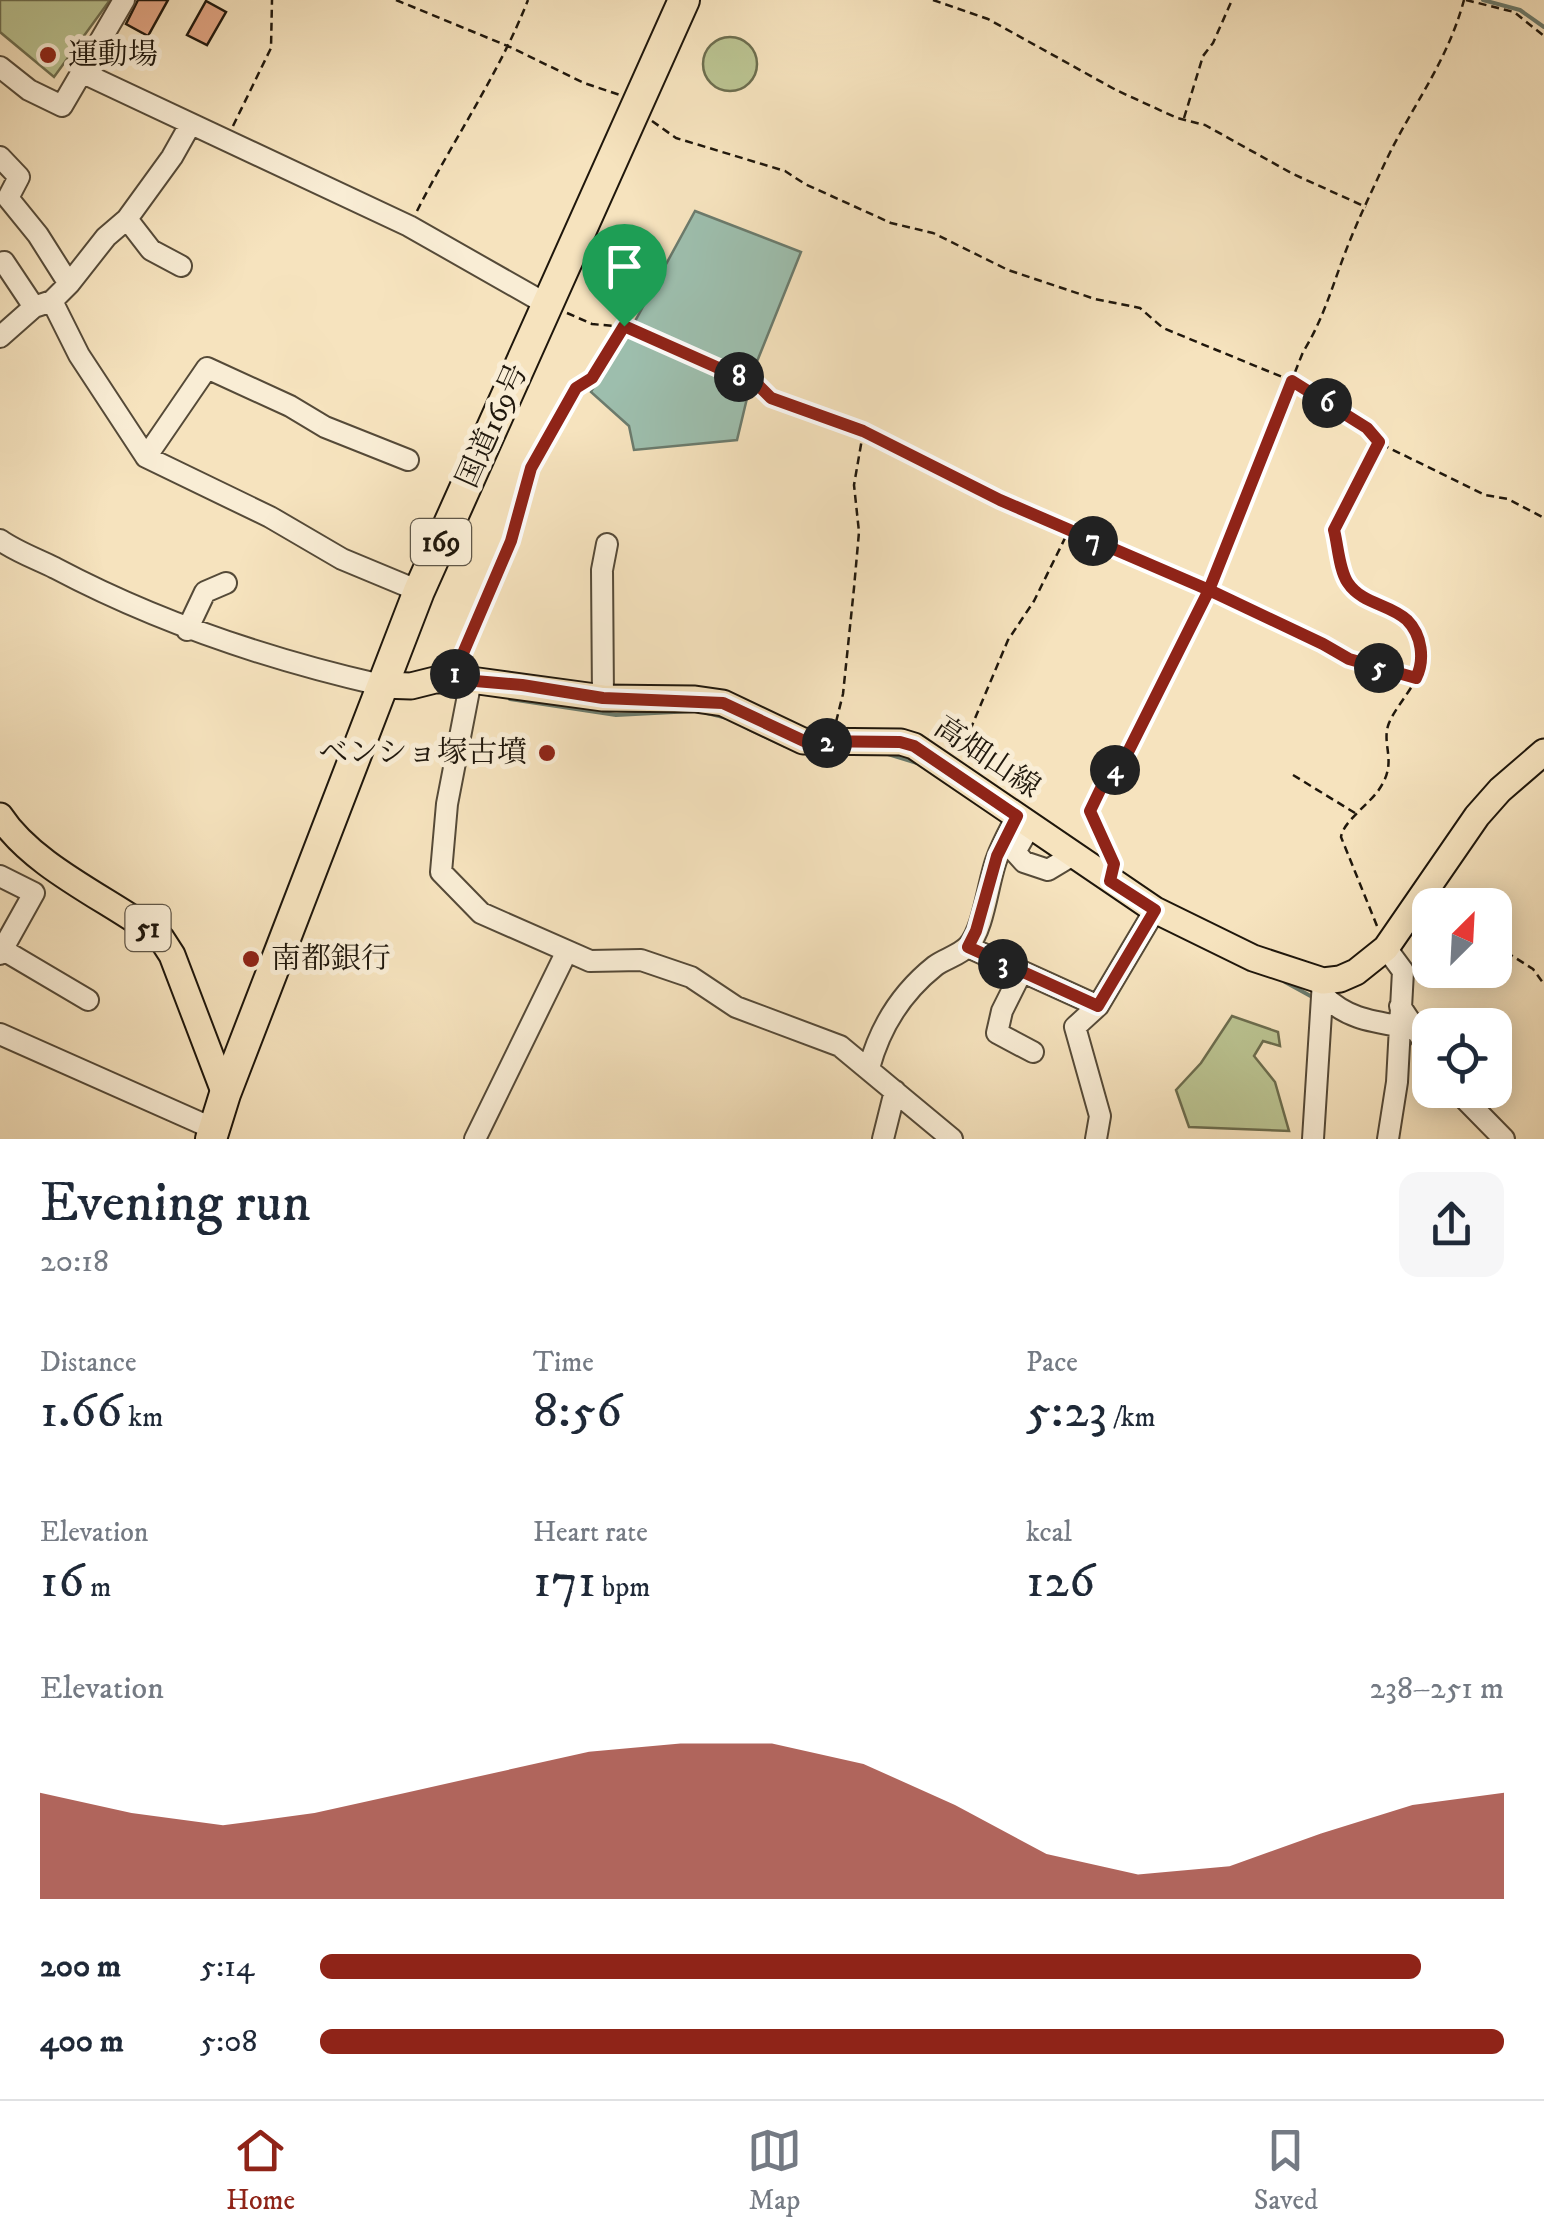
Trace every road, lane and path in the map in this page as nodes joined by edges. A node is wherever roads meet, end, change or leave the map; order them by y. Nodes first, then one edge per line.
1 (124, 0) edge
2 (272, 0) edge
3 (396, 0) edge
4 (528, 0) edge
5 (684, 0) edge
6 (933, 0) edge
7 (1232, 0) edge
8 (1465, 0) edge
9 (1544, 36) edge
10 (510, 47) junction
11 (0, 68) edge
12 (83, 73) junction
13 (638, 103) junction
14 (1184, 120) junction
15 (190, 125) junction
16 (225, 140) junction
17 (0, 157) edge
18 (1368, 207) junction
19 (127, 218) junction
20 (409, 226) junction
21 (0, 263) edge
22 (182, 266) dead end
23 (69, 284) junction
24 (43, 304) junction
25 (548, 305) junction
26 (624, 326) junction
27 (0, 337) edge
28 (1292, 381) junction
29 (863, 431) junction
30 (1379, 442) junction
31 (146, 457) junction
32 (408, 460) dead end
33 (1544, 518) edge
34 (1069, 531) junction
35 (0, 540) edge
36 (607, 544) dead end
37 (226, 583) dead end
38 (1209, 590) junction
39 (419, 591) junction
40 (188, 630) junction
41 (1416, 678) junction
42 (462, 680) junction
43 (381, 685) junction
44 (603, 698) junction
45 (831, 744) junction
46 (1544, 752) edge
47 (952, 771) junction
48 (1292, 775) dead end
49 (1358, 814) junction
50 (0, 816) edge
51 (1024, 821) junction
52 (0, 876) edge
53 (1110, 881) junction
54 (1150, 916) junction
55 (968, 947) junction
56 (1386, 948) junction
57 (1, 951) edge
58 (567, 951) junction
59 (1512, 956) edge
60 (1021, 973) junction
61 (1544, 984) edge
62 (1323, 996) junction
63 (88, 1000) dead end
64 (1098, 1006) junction
65 (1399, 1023) junction
66 (0, 1034) edge
67 (1412, 1035) edge
68 (1032, 1052) dead end
69 (869, 1068) junction
70 (895, 1091) junction
71 (225, 1094) junction
72 (1474, 1108) edge
73 (219, 1136) edge
74 (475, 1139) edge
75 (882, 1139) edge
76 (952, 1139) edge
77 (1096, 1139) edge
78 (1313, 1139) edge
79 (1388, 1139) edge
80 (1504, 1139) edge

1 - 12 street
2 - 16 path
3 - 10 path
4 - 10 path
5 - 13 highway, 国道169号 / 169
6 - 14 path
7 - 14 path
8 - 9 path
8 - 18 path
10 - 13 path
10 - 20 path
11 - 12 street
12 - 15 street
13 - 25 highway, 国道169号 / 169
13 - 28 path
14 - 18 path
15 - 16 street
15 - 19 street
16 - 20 street
17 - 23 street
18 - 28 path
19 - 22 street
19 - 23 street
20 - 25 street
21 - 24 street
23 - 24 street
24 - 27 street
24 - 31 street
25 - 26 path
25 - 39 highway, 国道169号 / 169
26 - 29 path
26 - 42 path
28 - 30 path
28 - 38 path
29 - 34 path
29 - 45 path
30 - 33 path
30 - 41 path
31 - 32 street
31 - 39 street
34 - 38 path
34 - 47 path
35 - 40 street
36 - 44 street
37 - 40 street
38 - 41 path
38 - 53 path
39 - 43 highway, 国道169号 / 169
40 - 43 street
41 - 49 path
42 - 43 main road, 高畑山線
42 - 44 main road, 高畑山線
42 - 58 street
43 - 71 highway, 国道169号 / 169
44 - 45 main road, 高畑山線
45 - 47 main road, 高畑山線
46 - 56 main road
47 - 51 main road, 高畑山線
48 - 49 path
49 - 56 path
50 - 71 main road, 51
51 - 53 main road, 高畑山線
51 - 55 street
52 - 57 street
53 - 54 main road, 高畑山線
54 - 62 main road, 高畑山線
54 - 64 street
55 - 60 street
55 - 69 street
56 - 62 main road
56 - 65 street
57 - 63 street
58 - 69 street
58 - 74 street
59 - 61 path
60 - 64 street
60 - 68 street
62 - 65 street
62 - 78 street
64 - 77 street
65 - 67 street
65 - 79 street
66 - 73 street
69 - 70 street
70 - 75 street
70 - 76 street
71 - 73 highway, 国道169号 / 169
72 - 80 street

